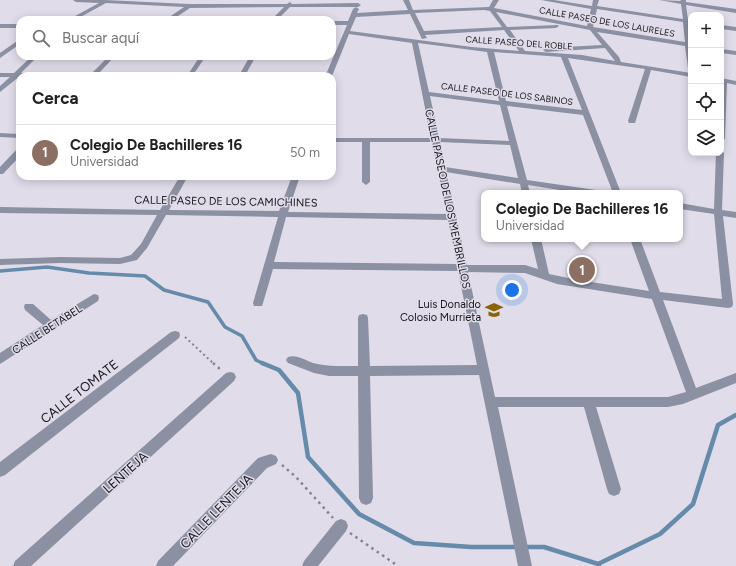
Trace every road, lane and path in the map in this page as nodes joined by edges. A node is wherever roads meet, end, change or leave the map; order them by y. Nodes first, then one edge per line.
1 (76, 0) edge
2 (156, 0) edge
3 (198, 0) edge
4 (260, 0) edge
5 (295, 0) edge
6 (406, 0) edge
7 (496, 0) edge
8 (544, 0) edge
9 (596, 0) edge
10 (662, 0) edge
11 (105, 1) edge
12 (359, 2) edge
13 (683, 2) edge
14 (150, 4) junction
15 (189, 6) junction
16 (254, 6) junction
17 (289, 6) junction
18 (595, 8) junction
19 (491, 9) junction
20 (411, 11) junction
21 (736, 11) edge
22 (354, 15) junction
23 (78, 16) edge
24 (174, 16) edge
25 (278, 16) edge
26 (688, 22) edge
27 (336, 23) edge
28 (350, 23) junction
29 (570, 25) junction
30 (0, 26) edge
31 (16, 26) edge
32 (724, 27) edge
33 (506, 28) junction
34 (591, 29) junction
35 (736, 29) edge
36 (346, 32) junction
37 (422, 33) junction
38 (415, 42) junction
39 (16, 44) edge
40 (427, 44) junction
41 (688, 45) edge
42 (607, 46) junction
43 (490, 50) junction
44 (724, 51) edge
45 (523, 52) junction
46 (736, 53) edge
47 (538, 54) junction
48 (0, 56) edge
49 (564, 56) junction
50 (336, 59) edge
51 (31, 60) edge
52 (108, 60) edge
53 (200, 60) edge
54 (251, 60) edge
55 (336, 60) edge
56 (618, 62) junction
57 (649, 67) junction
58 (17, 72) edge
59 (95, 72) edge
60 (192, 72) edge
61 (244, 72) edge
62 (331, 72) edge
63 (688, 74) edge
64 (0, 75) edge
65 (14, 75) joint
66 (724, 81) edge
67 (736, 83) edge
68 (722, 84) edge
69 (0, 90) edge
70 (426, 94) junction
71 (503, 102) junction
72 (586, 113) junction
73 (721, 120) edge
74 (632, 121) dead end
75 (0, 135) edge
76 (16, 136) edge
77 (336, 140) edge
78 (366, 140) junction
79 (435, 140) junction
80 (513, 143) junction
81 (16, 155) edge
82 (720, 156) edge
83 (441, 169) junction
84 (0, 172) edge
85 (182, 180) edge
86 (295, 180) edge
87 (366, 182) dead end
88 (524, 182) junction
89 (525, 190) edge
90 (576, 190) edge
91 (616, 190) edge
92 (683, 206) edge
93 (0, 210) edge
94 (164, 212) junction
95 (718, 212) junction
96 (283, 214) junction
97 (736, 215) edge
98 (451, 217) junction
99 (537, 242) edge
100 (636, 242) edge
101 (0, 262) edge
102 (268, 265) junction
103 (462, 268) junction
104 (544, 275) junction
105 (656, 296) junction
106 (94, 298) dead end
107 (258, 303) dead end
108 (29, 307) dead end
109 (363, 318) dead end
110 (51, 326) junction
111 (175, 335) joint
112 (0, 359) edge
113 (292, 360) dead end
114 (484, 370) junction
115 (364, 371) junction
116 (230, 377) joint
117 (736, 378) edge
118 (693, 395) junction
119 (490, 402) junction
120 (588, 402) junction
121 (271, 460) joint
122 (0, 470) edge
123 (614, 489) dead end
124 (366, 498) dead end
125 (341, 526) junction
126 (20, 566) edge
127 (163, 566) edge
128 (309, 566) edge
129 (398, 566) edge
130 (525, 566) edge

1 - 11 street
2 - 14 street
3 - 15 street
4 - 16 street
5 - 17 street
6 - 20 street
7 - 19 street
8 - 18 street
9 - 18 street
10 - 13 street
11 - 14 street
11 - 23 street
12 - 17 street
12 - 22 street
13 - 21 street
13 - 26 street
14 - 15 street
15 - 16 street
15 - 24 street
16 - 17 street
17 - 25 street
18 - 26 street
18 - 34 street
19 - 20 street, CALLE PASEO DE LOS LAURELES
19 - 29 street, CALLE PASEO DE LOS LAURELES
19 - 33 street
20 - 22 street, CALLE PASEO DE LOS LAURELES
20 - 37 street
22 - 28 street
27 - 28 street
28 - 36 street
29 - 33 street
29 - 34 street, CALLE PASEO DE LOS LAURELES
30 - 31 street
32 - 35 street
33 - 37 street
33 - 45 street
34 - 41 street, CALLE PASEO DE LOS LAURELES
34 - 42 street
36 - 38 street, CALLE PASEO DEL ROBLE
36 - 50 street
37 - 40 street
38 - 40 street, CALLE PASEO DEL ROBLE
38 - 70 street, CALLE PASEO DE LOS MEMBRILLOS
39 - 48 street
40 - 43 street, CALLE PASEO DEL ROBLE
42 - 47 street
42 - 56 street
43 - 45 street, CALLE PASEO DEL ROBLE
43 - 71 street
44 - 46 street
45 - 47 street, CALLE PASEO DEL ROBLE
47 - 49 street, CALLE PASEO DEL ROBLE
49 - 56 street, CALLE PASEO DEL ROBLE
49 - 72 street
51 - 58 street
52 - 59 street
53 - 60 street
54 - 61 street
55 - 62 street
56 - 57 street, CALLE PASEO DEL ROBLE
57 - 63 street, CALLE PASEO DEL ROBLE
57 - 74 street
64 - 65 street
65 - 69 street
66 - 67 street
68 - 73 street
70 - 71 street, CALLE PASEO DE LOS SABINOS
70 - 79 street, CALLE PASEO DE LOS MEMBRILLOS
71 - 72 street, CALLE PASEO DE LOS SABINOS
71 - 80 street
72 - 91 street
75 - 76 street
77 - 78 street
78 - 79 street
78 - 87 street
79 - 80 street
79 - 83 street, CALLE PASEO DE LOS MEMBRILLOS
80 - 88 street
81 - 84 street
82 - 95 street
83 - 88 street
83 - 98 street, CALLE PASEO DE LOS MEMBRILLOS
85 - 94 street
86 - 96 street
88 - 89 street
88 - 90 street
92 - 95 street
93 - 94 street, CALLE PASEO DE LOS CAMICHINES
94 - 96 street, CALLE PASEO DE LOS CAMICHINES
94 - 101 street
95 - 97 street
95 - 105 street
96 - 98 street, CALLE PASEO DE LOS CAMICHINES
96 - 102 street
98 - 103 street, CALLE PASEO DE LOS MEMBRILLOS
99 - 104 street
100 - 105 street
102 - 103 street
102 - 107 street
103 - 104 street
103 - 114 street, CALLE PASEO DE LOS MEMBRILLOS
104 - 105 street
105 - 118 street
106 - 110 street, CALLE BETABEL
108 - 110 street
109 - 115 street
110 - 112 street, CALLE BETABEL
111 - 116 path
111 - 122 street, CALLE TOMATE
113 - 115 street
114 - 115 street
114 - 119 street, CALLE PASEO DE LOS MEMBRILLOS
115 - 124 street
116 - 126 street, LENTEJA
117 - 118 street
118 - 120 street
119 - 120 street
119 - 130 street, CALLE PASEO DE LOS MEMBRILLOS
120 - 123 street
121 - 125 path
121 - 127 street, CALLE LENTEJA
125 - 128 street
125 - 129 path

